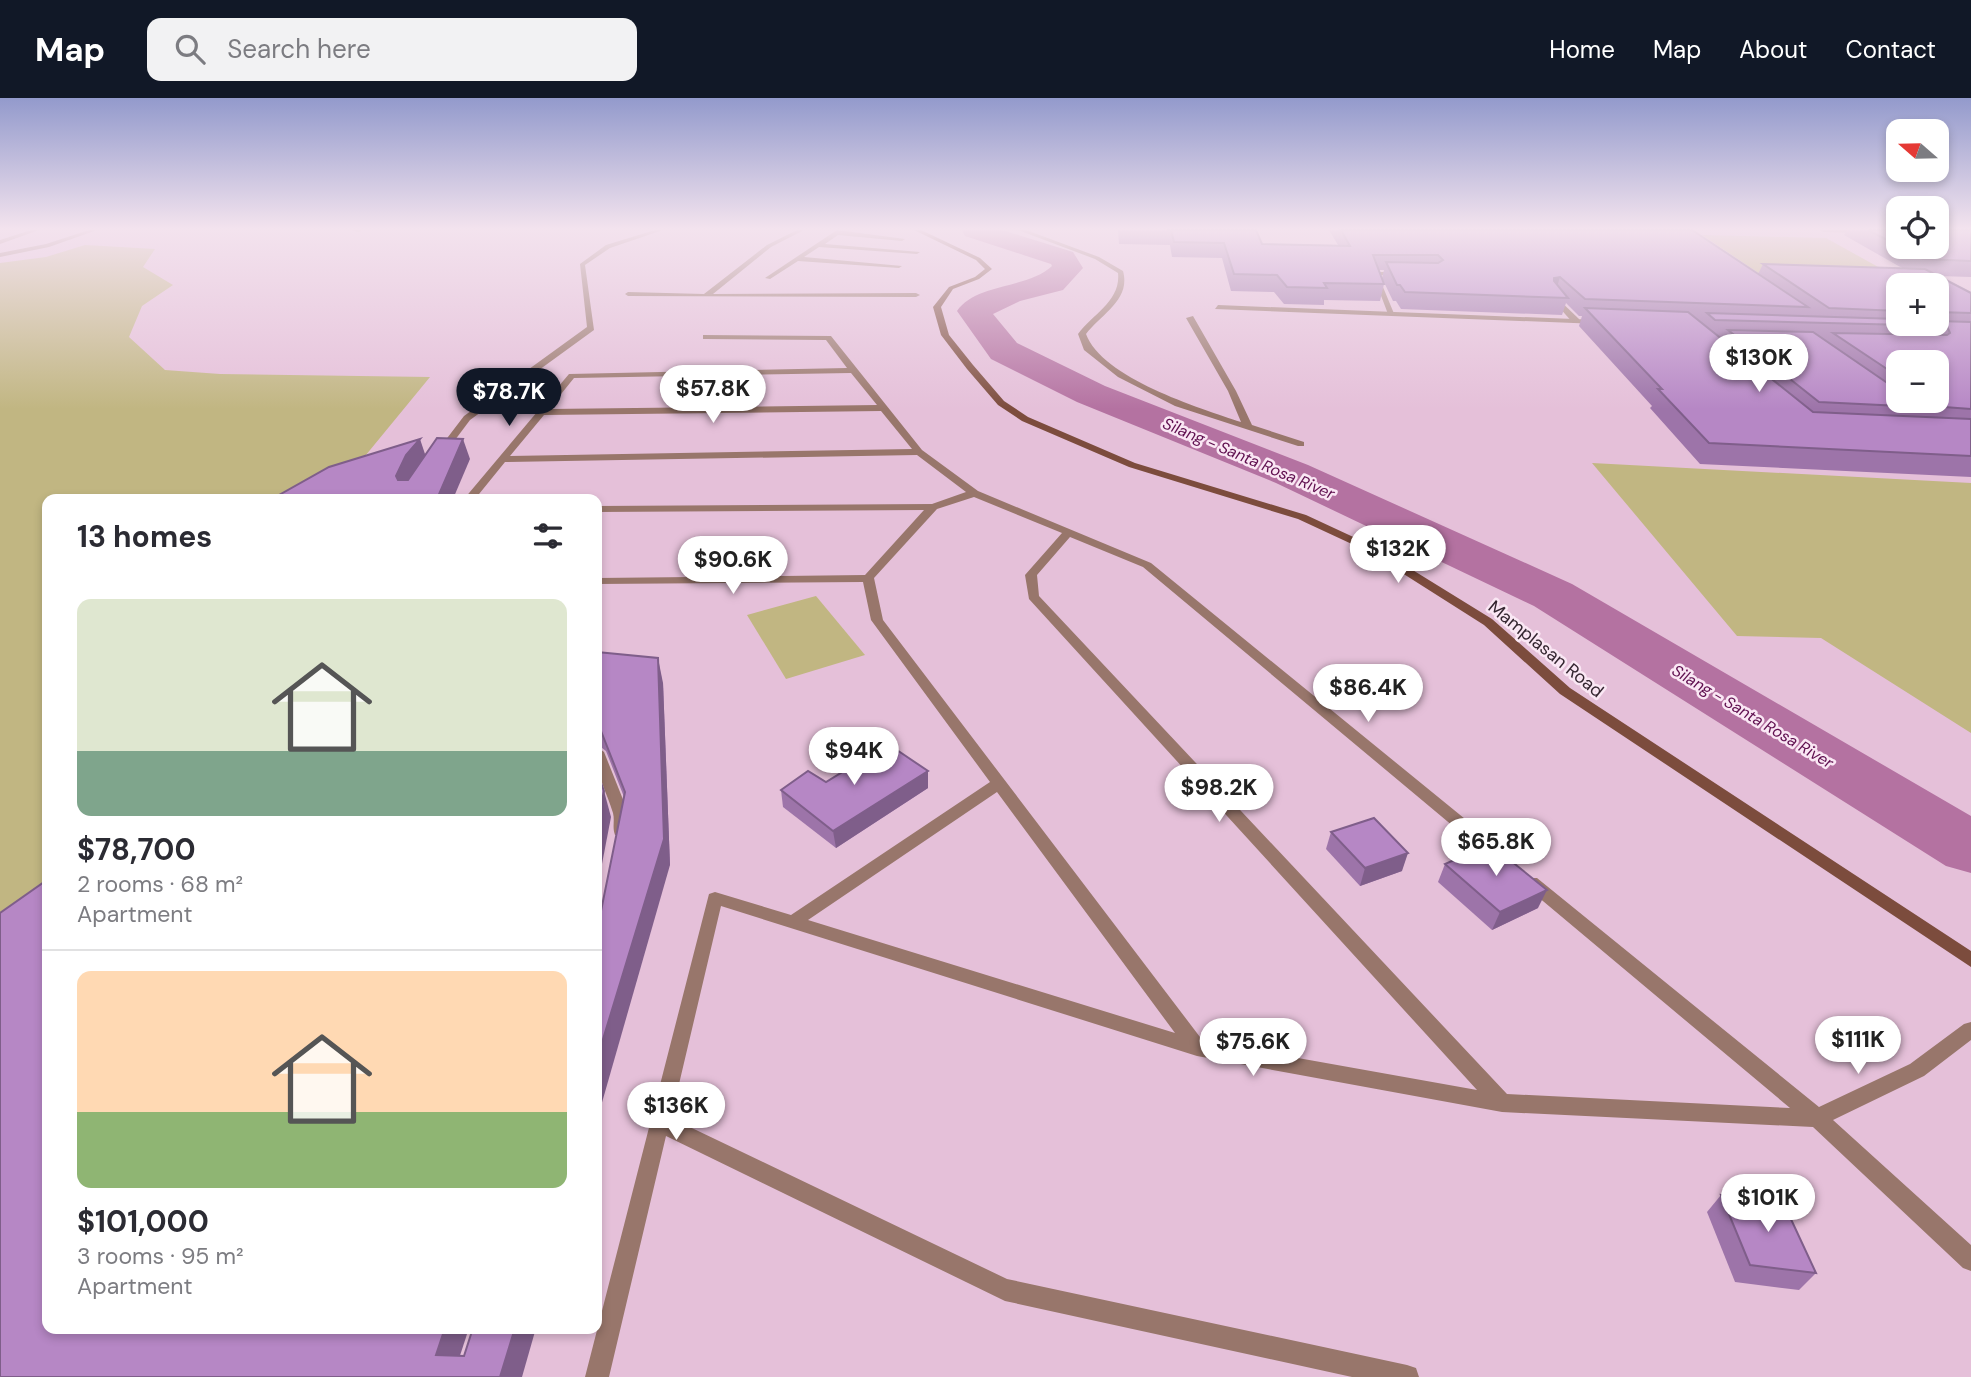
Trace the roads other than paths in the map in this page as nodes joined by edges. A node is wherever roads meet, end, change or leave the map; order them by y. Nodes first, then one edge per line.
1 (586, 290) edge
2 (714, 290) edge
3 (950, 290) edge
4 (1121, 290) edge
5 (1381, 290) edge
6 (628, 294) dead end
7 (916, 295) dead end
8 (706, 296) junction
9 (1553, 297) edge
10 (1219, 307) dead end
11 (1392, 314) junction
12 (1190, 318) dead end
13 (1576, 321) junction
14 (1604, 322) edge
15 (706, 337) dead end
16 (854, 370) junction
17 (884, 408) junction
18 (542, 412) junction
19 (1248, 427) junction
20 (1301, 444) dead end
21 (919, 452) junction
22 (502, 459) junction
23 (436, 460) edge
24 (974, 493) junction
25 (473, 494) edge
26 (933, 507) junction
27 (602, 509) edge
28 (1068, 533) junction
29 (868, 578) junction
30 (602, 580) edge
31 (602, 765) edge
32 (998, 784) junction
33 (617, 842) edge
34 (793, 922) junction
35 (1971, 960) edge
36 (1971, 1030) edge
37 (1196, 1048) junction
38 (1502, 1104) junction
39 (1817, 1118) junction
40 (660, 1123) junction
41 (1971, 1259) edge
42 (597, 1377) edge
43 (1407, 1377) edge

1 - 23 street
2 - 8 street
3 - 35 street, Mamplasan Road
4 - 19 street
5 - 11 street
6 - 8 street
7 - 8 street
9 - 13 street
10 - 11 street
11 - 13 street
12 - 19 street
13 - 14 street
15 - 16 street
16 - 17 street
16 - 18 street
17 - 18 street
17 - 21 street
18 - 22 street
19 - 20 street
21 - 22 street
21 - 24 street
22 - 25 street
24 - 26 street
24 - 28 street
26 - 27 street
26 - 29 street
28 - 38 street
28 - 39 street
29 - 30 street
29 - 32 street
31 - 33 street
32 - 34 street
32 - 37 street
34 - 37 street
34 - 40 street
36 - 39 street
37 - 38 street
38 - 39 street
39 - 41 street
40 - 42 street
40 - 43 street

